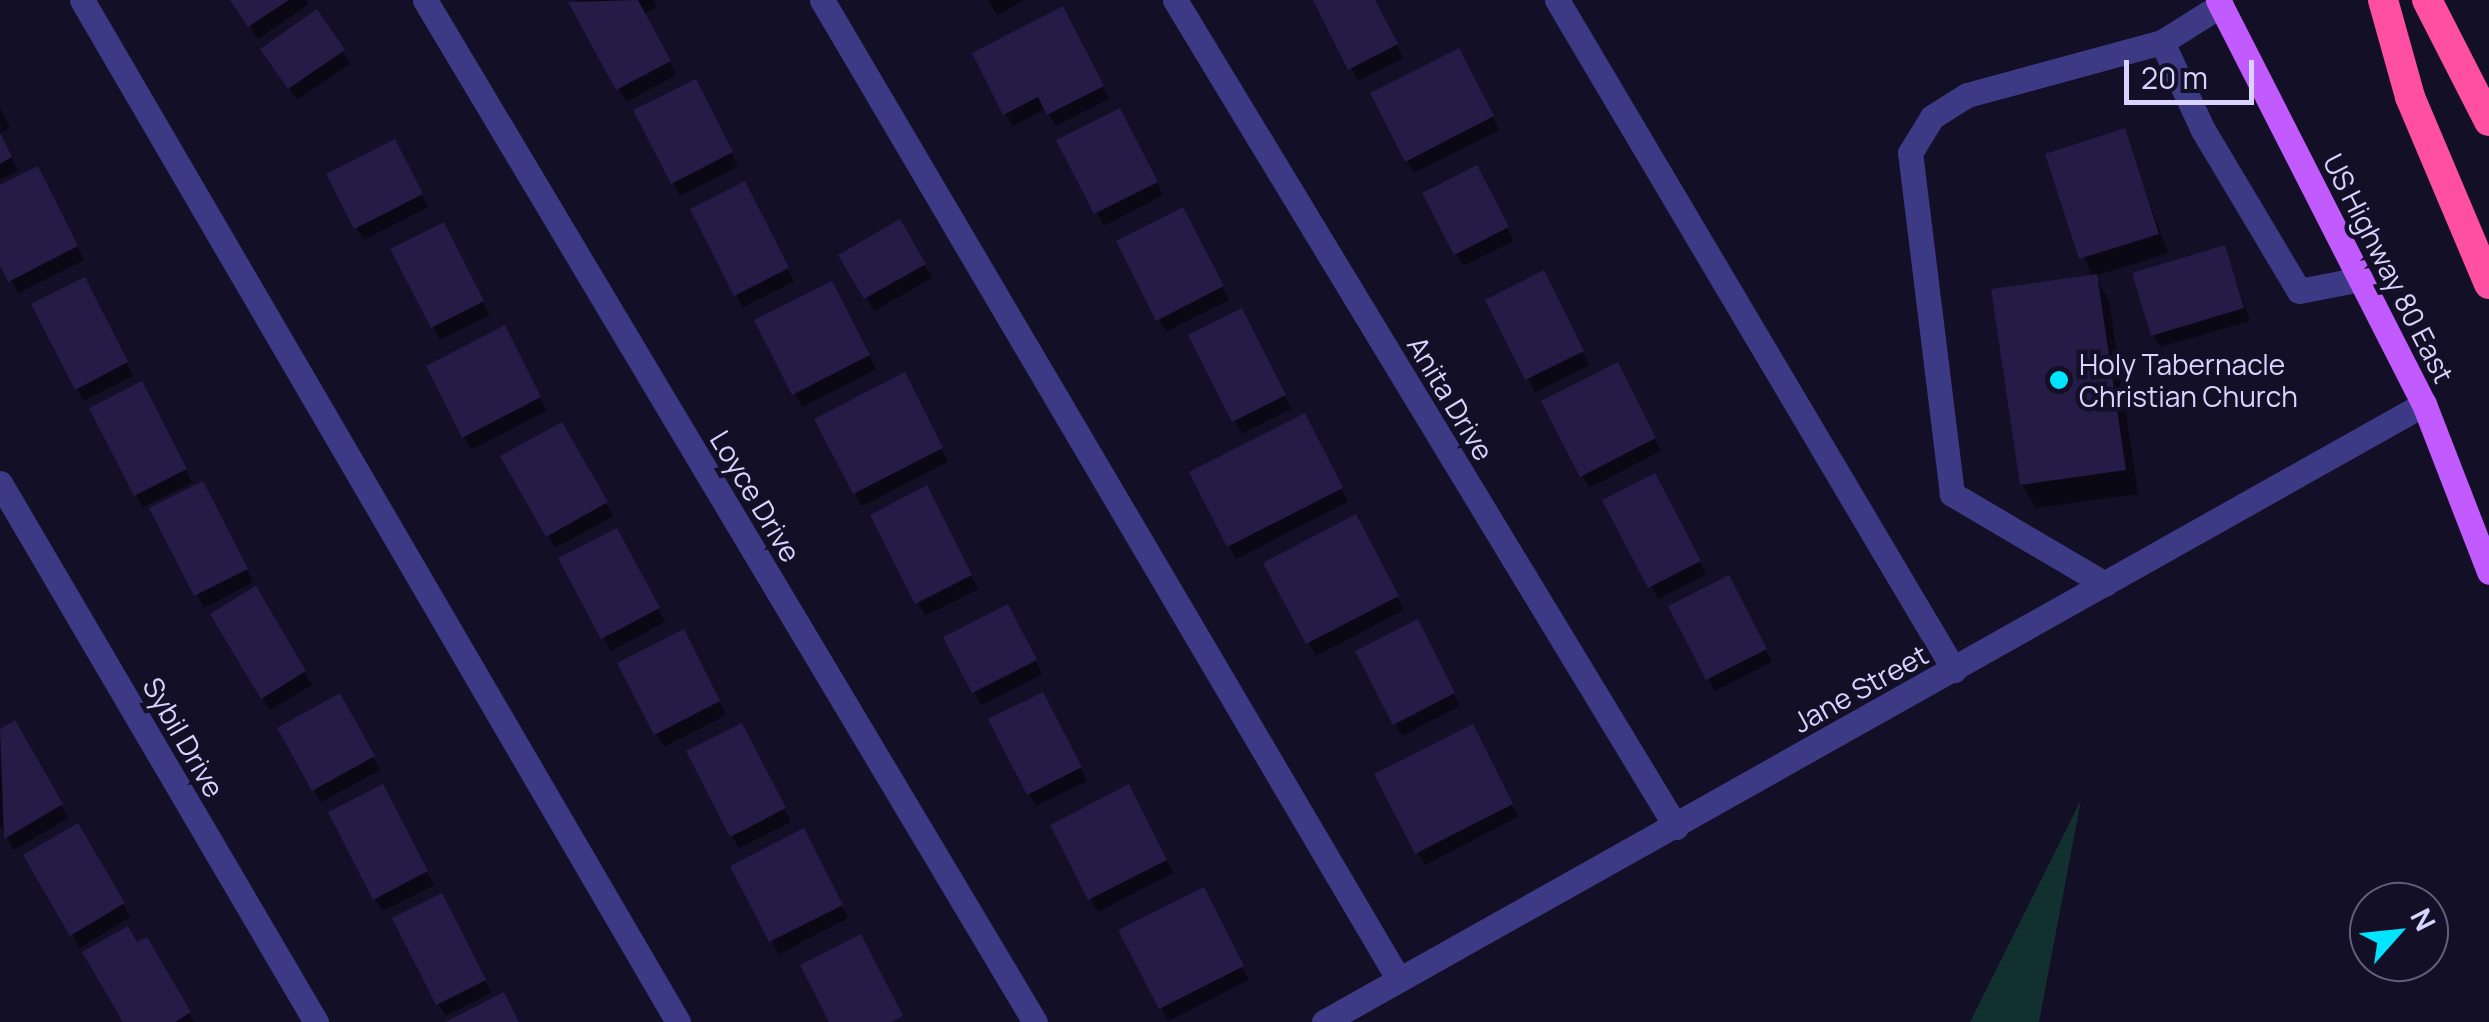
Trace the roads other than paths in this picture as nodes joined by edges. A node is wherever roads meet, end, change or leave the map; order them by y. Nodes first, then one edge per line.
1 (82, 0) edge
2 (425, 0) edge
3 (822, 0) edge
4 (1175, 0) edge
5 (1557, 0) edge
6 (2382, 0) edge
7 (2427, 0) edge
8 (2220, 2) edge
9 (2162, 42) junction
10 (2489, 121) edge
11 (2361, 280) junction
12 (2489, 284) edge
13 (2424, 404) junction
14 (0, 483) edge
15 (2489, 572) edge
16 (2105, 584) junction
17 (1954, 670) junction
18 (1676, 827) junction
19 (1399, 980) junction
20 (316, 1022) edge
21 (678, 1022) edge
22 (1035, 1022) edge
23 (1324, 1022) edge

1 - 21 street
2 - 22 street, Loyce Drive
3 - 19 street
4 - 18 street, Anita Drive
5 - 17 street
6 - 12 highway
7 - 10 highway
8 - 9 street
8 - 11 main road, US Highway 80 East
9 - 11 street
9 - 16 street
11 - 13 main road, US Highway 80 East
13 - 15 main road, US Highway 80 East
13 - 16 street, Jane Street
14 - 20 street, Sybil Drive
16 - 17 street, Jane Street
17 - 18 street, Jane Street
18 - 19 street, Jane Street
19 - 23 street, Jane Street

